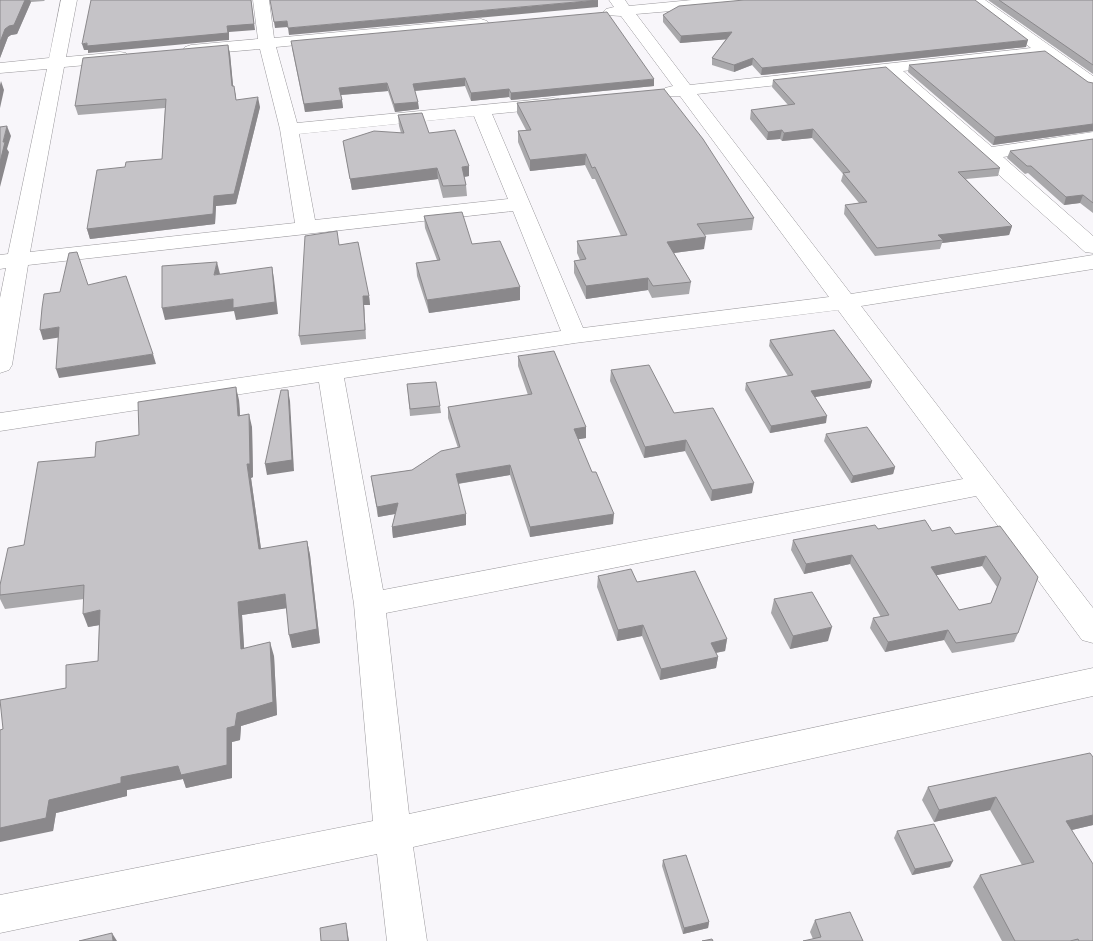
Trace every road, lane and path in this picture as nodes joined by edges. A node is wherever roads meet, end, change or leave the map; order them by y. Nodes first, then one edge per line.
1 (69, 0) edge
2 (261, 0) edge
3 (742, 0) edge
4 (975, 0) edge
5 (621, 6) edge
6 (596, 14) edge
7 (496, 23) edge
8 (268, 43) junction
9 (1047, 51) junction
10 (171, 52) edge
11 (133, 56) edge
12 (56, 63) junction
13 (889, 67) junction
14 (0, 68) edge
15 (1093, 84) edge
16 (686, 90) junction
17 (656, 93) edge
18 (569, 102) edge
19 (481, 110) junction
20 (289, 129) junction
21 (1093, 138) edge
22 (988, 153) junction
23 (519, 204) junction
24 (306, 228) junction
25 (1093, 248) edge
26 (9, 261) edge
27 (1093, 262) edge
28 (845, 302) junction
29 (575, 336) junction
30 (0, 366) edge
31 (330, 372) junction
32 (0, 422) edge
33 (983, 485) junction
34 (370, 604) junction
35 (1093, 631) edge
36 (1093, 682) edge
37 (393, 834) junction
38 (0, 914) edge
39 (407, 941) edge

1 - 12 street
2 - 8 street
3 - 5 street
4 - 9 street
5 - 6 street
5 - 16 street
7 - 8 street
8 - 10 street
8 - 20 street
9 - 13 street
9 - 15 street
11 - 12 street
12 - 14 street
12 - 26 street
13 - 16 street
13 - 22 street
16 - 17 street
16 - 28 street
18 - 19 street
19 - 20 street
19 - 23 street
20 - 24 street
21 - 22 street
22 - 25 street
23 - 24 street
23 - 29 street
24 - 26 street
26 - 30 street
27 - 28 street
28 - 29 street
28 - 33 street
29 - 31 street
31 - 32 street
31 - 34 street
33 - 34 street
33 - 35 street
34 - 37 street
36 - 37 street
37 - 38 street
37 - 39 street

